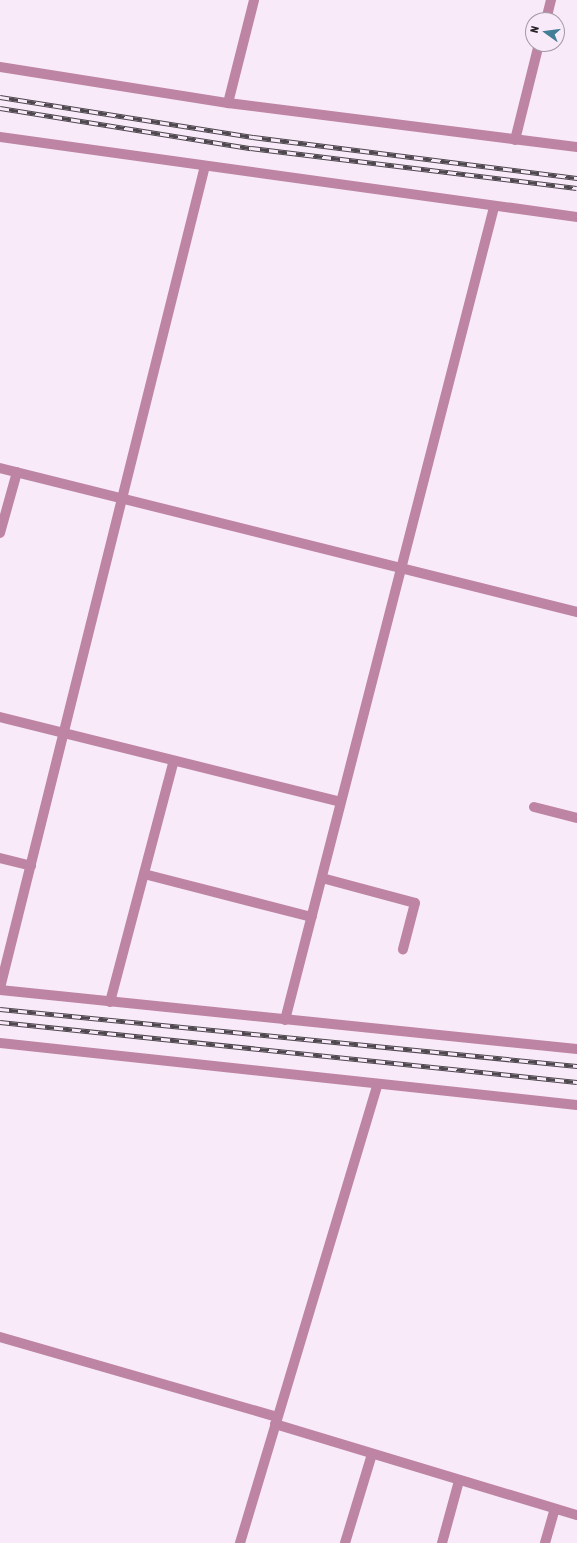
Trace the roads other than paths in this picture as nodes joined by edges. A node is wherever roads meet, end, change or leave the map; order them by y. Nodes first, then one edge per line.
1 (254, 0) edge
2 (551, 0) edge
3 (548, 12) edge
4 (538, 52) edge
5 (0, 67) edge
6 (228, 103) junction
7 (0, 136) edge
8 (515, 140) junction
9 (577, 147) edge
10 (205, 166) junction
11 (494, 207) junction
12 (577, 217) edge
13 (0, 468) edge
14 (17, 472) junction
15 (124, 499) junction
16 (0, 533) edge
17 (402, 568) junction
18 (577, 612) edge
19 (0, 716) edge
20 (65, 734) junction
21 (173, 763) junction
22 (340, 802) junction
23 (534, 807) dead end
24 (577, 818) edge
25 (0, 858) edge
26 (31, 866) junction
27 (144, 874) junction
28 (322, 878) junction
29 (312, 917) junction
30 (403, 949) dead end
31 (0, 989) edge
32 (110, 1002) junction
33 (285, 1020) junction
34 (0, 1043) edge
35 (577, 1049) edge
36 (377, 1085) junction
37 (577, 1106) edge
38 (0, 1337) edge
39 (276, 1421) junction
40 (372, 1454) junction
41 (459, 1481) junction
42 (555, 1509) junction
43 (577, 1515) edge
44 (240, 1543) edge
45 (345, 1543) edge
46 (442, 1543) edge
47 (545, 1543) edge

1 - 6 street
2 - 3 street
4 - 8 street
5 - 6 street
6 - 8 street
7 - 10 street
8 - 9 street
10 - 11 street
10 - 15 street
11 - 12 street
11 - 17 street
13 - 14 street
14 - 15 street
14 - 16 street
15 - 17 street
15 - 20 street
17 - 18 street
17 - 22 street
19 - 20 street
20 - 21 street
20 - 26 street
21 - 22 street
21 - 27 street
22 - 28 street
23 - 24 street
25 - 26 street
26 - 31 street
27 - 29 street
27 - 32 street
28 - 29 street
28 - 30 street
29 - 33 street
31 - 32 street
32 - 33 street
33 - 35 street
34 - 36 street
36 - 37 street
36 - 39 street
38 - 39 street
39 - 40 street
39 - 44 street
40 - 41 street
40 - 45 street
41 - 42 street
41 - 46 street
42 - 43 street
42 - 47 street

